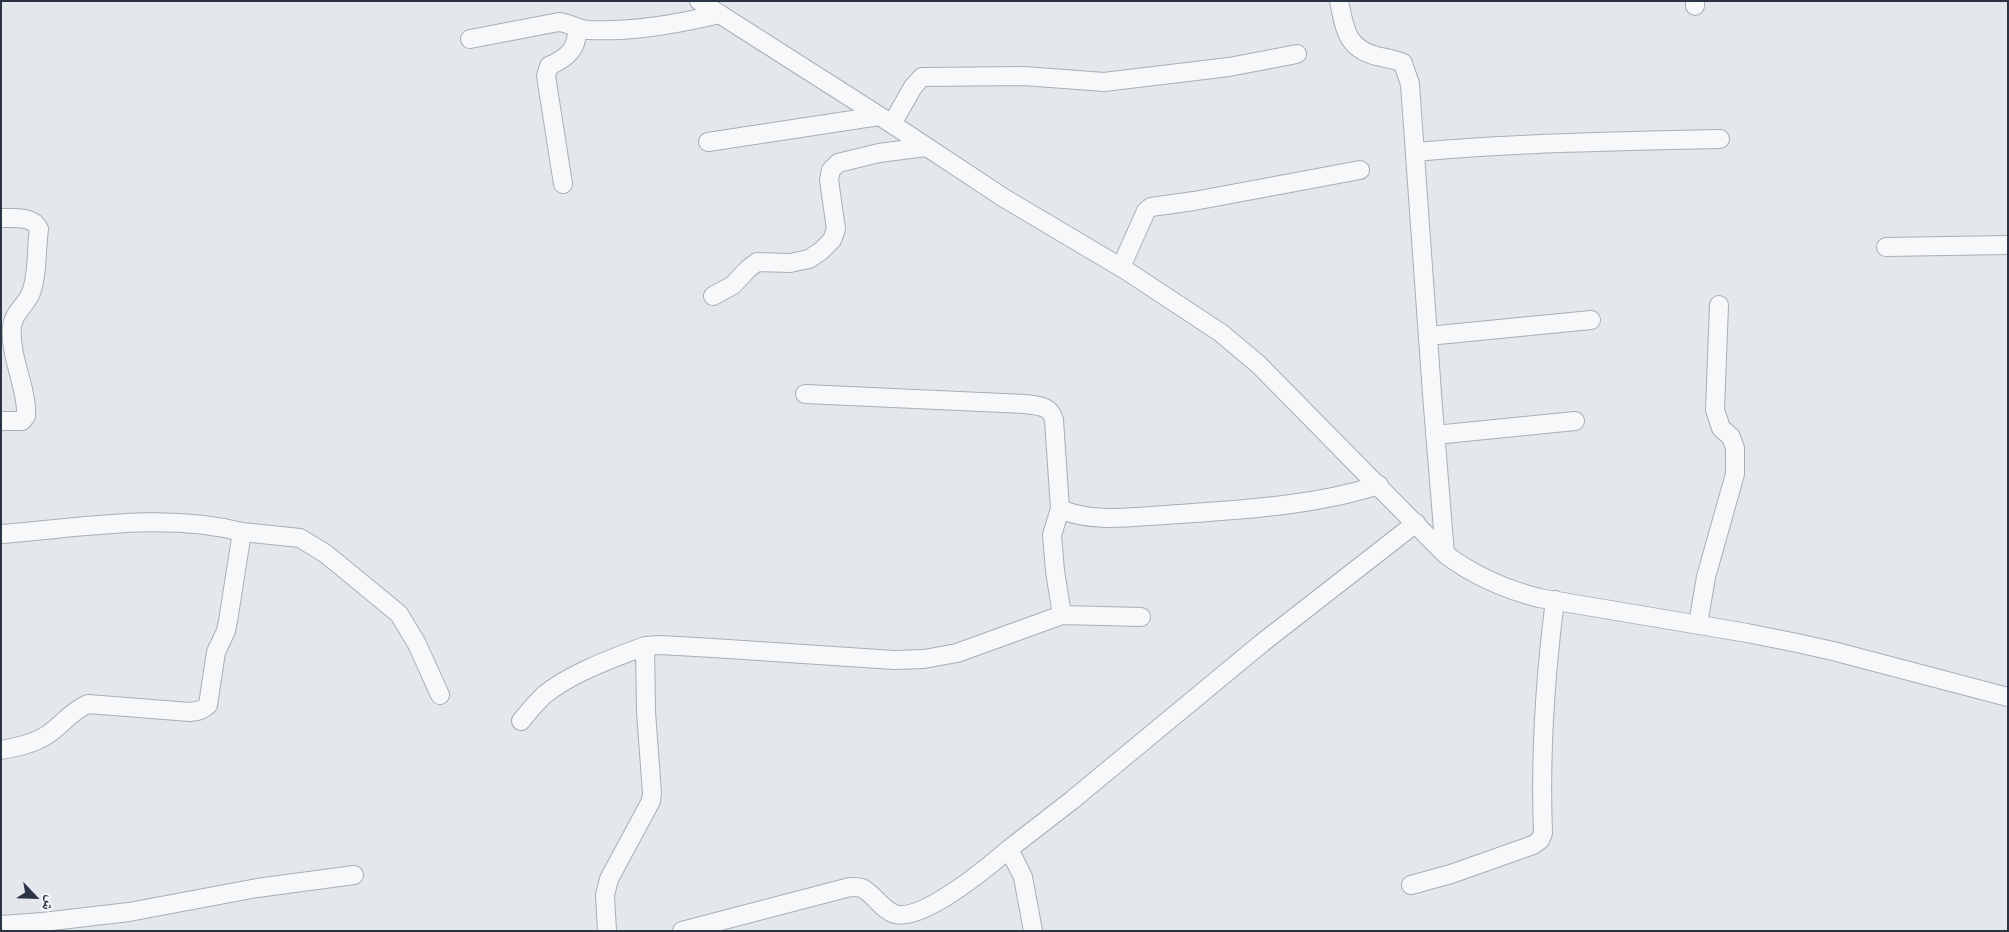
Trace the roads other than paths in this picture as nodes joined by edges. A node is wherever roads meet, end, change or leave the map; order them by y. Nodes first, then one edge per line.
1 (700, 1) edge
2 (1339, 1) edge
3 (720, 14) junction
4 (577, 28) junction
5 (470, 39) dead end
6 (1297, 54) dead end
7 (885, 120) junction
8 (1720, 138) dead end
9 (708, 142) dead end
10 (926, 147) junction
11 (1415, 152) junction
12 (1360, 170) dead end
13 (563, 184) dead end
14 (1, 218) edge
15 (2008, 245) edge
16 (1886, 247) dead end
17 (1121, 267) junction
18 (713, 296) dead end
19 (1719, 305) dead end
20 (1591, 320) dead end
21 (1428, 336) junction
22 (805, 394) dead end
23 (1, 421) edge
24 (1575, 421) dead end
25 (1435, 435) junction
26 (1379, 485) junction
27 (1060, 509) junction
28 (1416, 523) junction
29 (242, 532) junction
30 (1, 534) edge
31 (1446, 554) junction
32 (1555, 600) junction
33 (1062, 615) junction
34 (1141, 617) dead end
35 (1698, 624) junction
36 (645, 646) junction
37 (440, 695) dead end
38 (2008, 697) edge
39 (521, 721) dead end
40 (1, 750) edge
41 (1009, 849) junction
42 (354, 875) dead end
43 (1410, 885) dead end
44 (1, 925) edge
45 (607, 931) edge
46 (682, 931) edge
47 (1033, 931) edge

1 - 3 street
2 - 11 street
3 - 4 street
3 - 7 street
4 - 5 street
4 - 13 street
6 - 7 street
7 - 9 street
7 - 10 street
8 - 11 street
10 - 17 street
10 - 18 street
11 - 21 street
12 - 17 street
14 - 23 street
15 - 16 street
17 - 26 street
19 - 35 street
20 - 21 street
21 - 25 street
22 - 27 street
24 - 25 street
25 - 31 street
26 - 27 street
26 - 28 street
27 - 33 street
28 - 31 street
28 - 41 street
29 - 30 street
29 - 37 street
29 - 40 street
31 - 32 street
32 - 35 street
32 - 43 street
33 - 34 street
33 - 36 street
35 - 38 street
36 - 39 street
36 - 45 street
41 - 46 street
41 - 47 street
42 - 44 street

